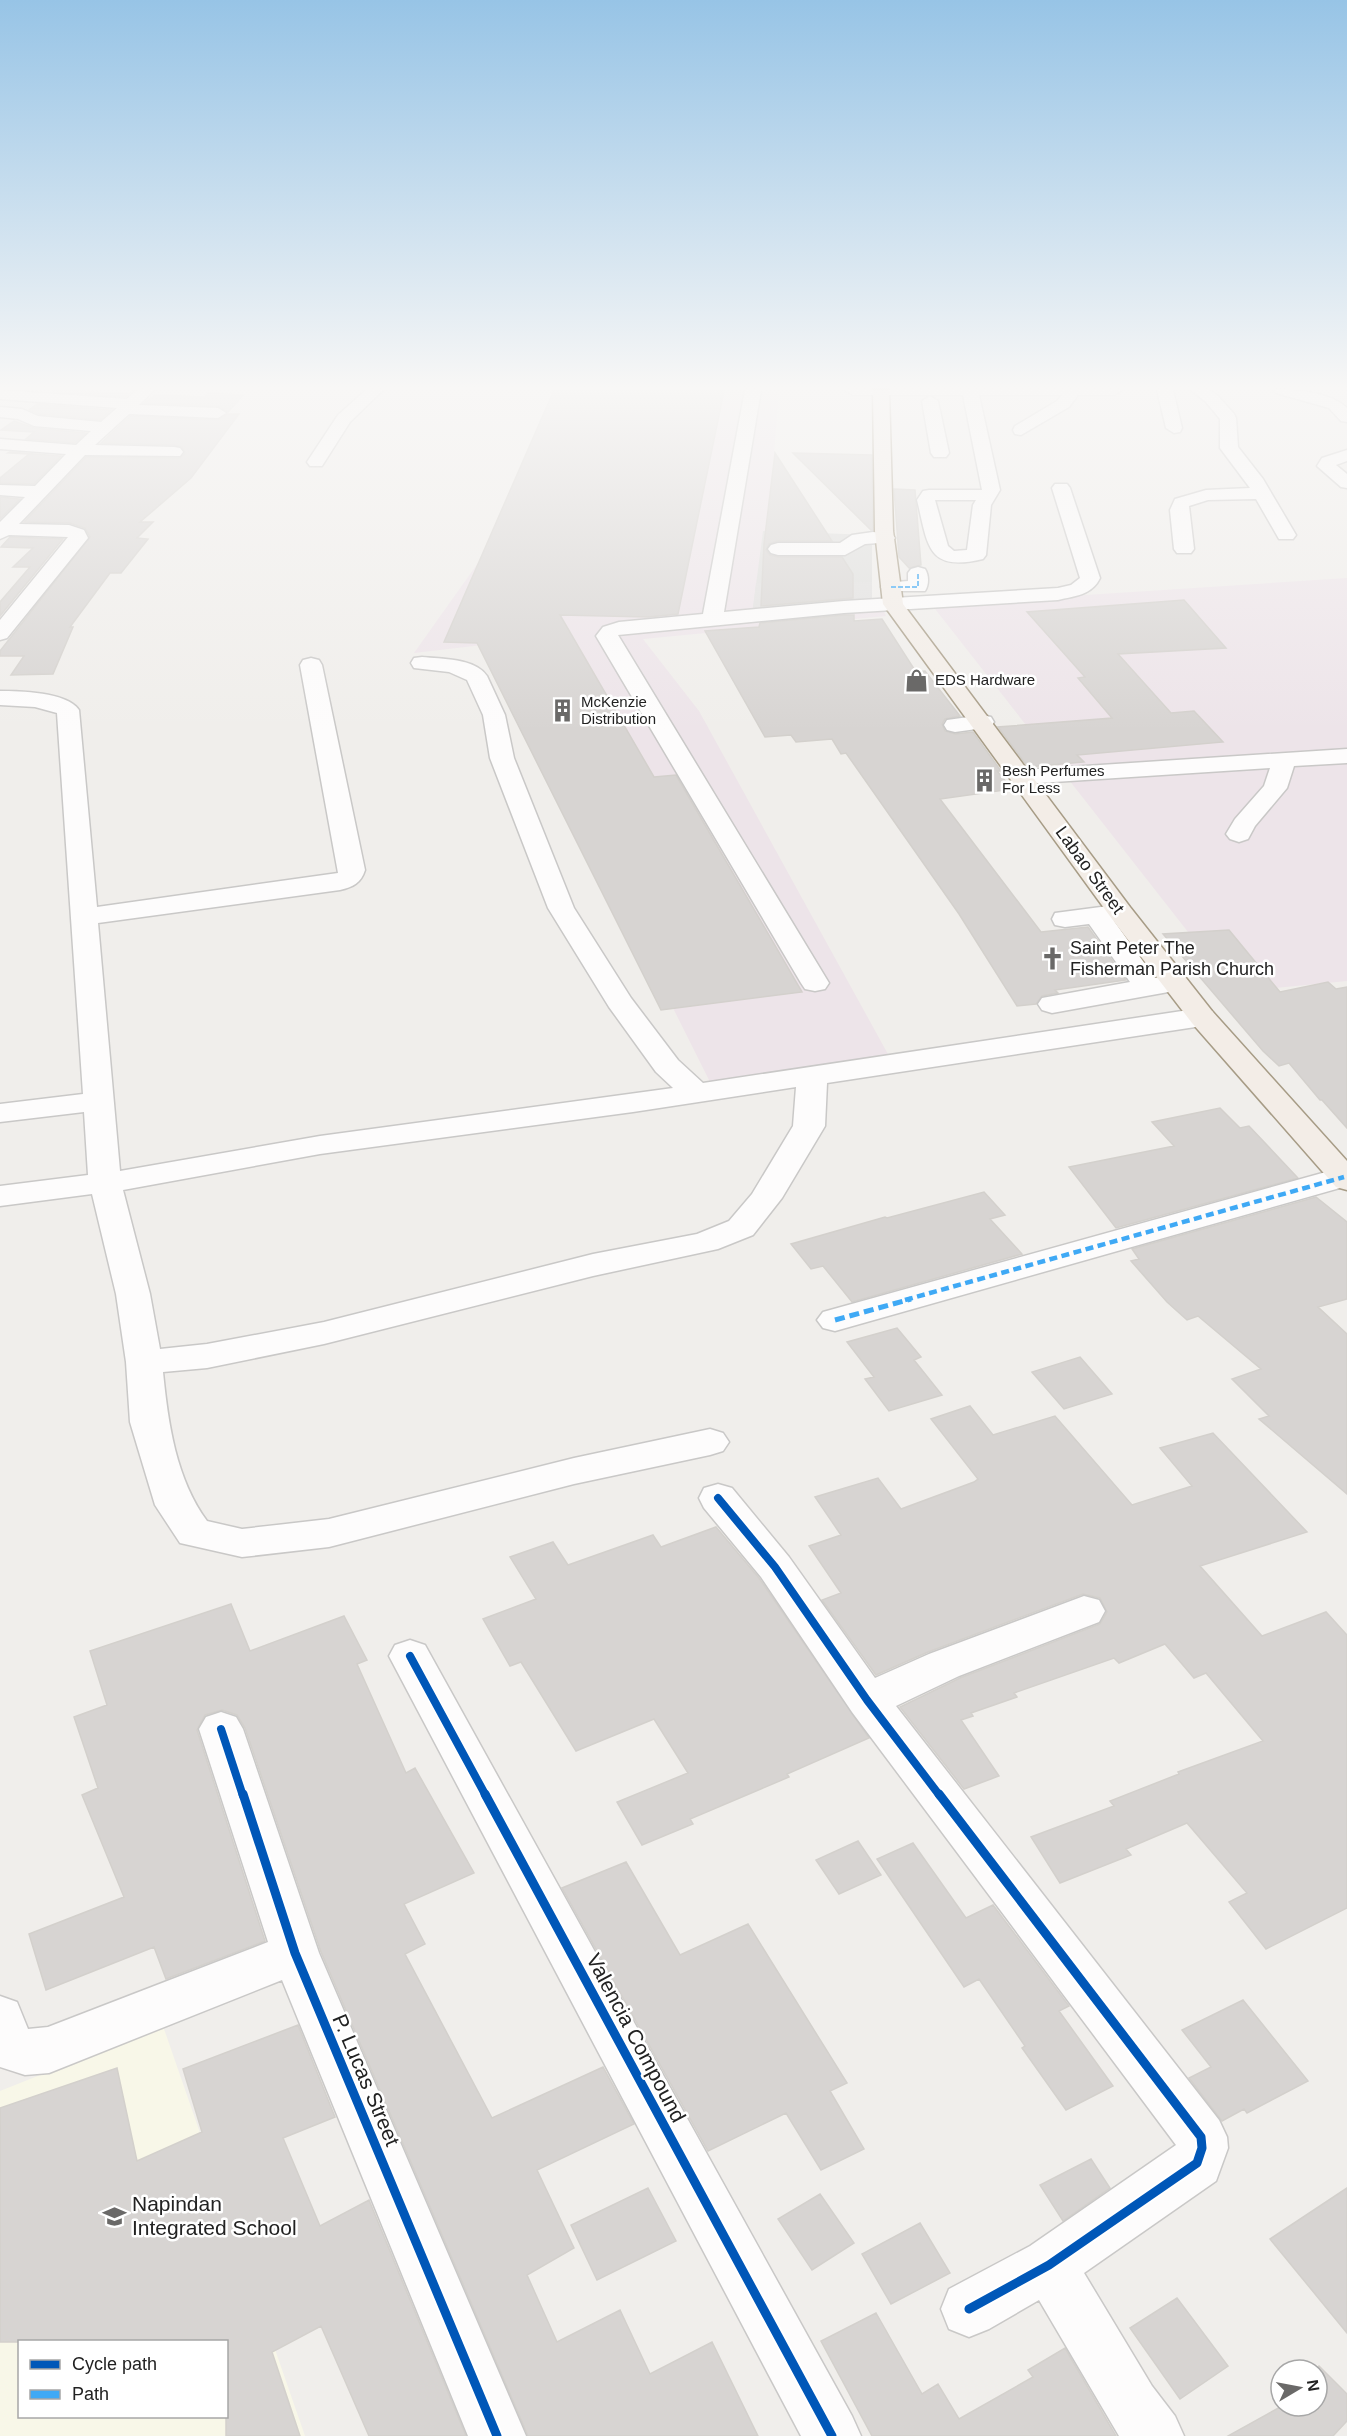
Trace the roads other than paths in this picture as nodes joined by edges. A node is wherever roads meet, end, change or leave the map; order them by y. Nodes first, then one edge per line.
1 (28, 504) edge
2 (733, 504) edge
3 (884, 504) edge
4 (1066, 504) edge
5 (1181, 504) edge
6 (1268, 504) edge
7 (2, 531) edge
8 (1286, 535) dead end
9 (885, 538) junction
10 (778, 549) dead end
11 (1184, 549) dead end
12 (918, 573) dead end
13 (795, 592) dead end
14 (892, 594) junction
15 (712, 619) junction
16 (0, 634) edge
17 (422, 663) dead end
18 (311, 665) dead end
19 (0, 698) edge
20 (983, 722) junction
21 (955, 725) dead end
22 (1347, 756) edge
23 (1284, 762) junction
24 (1023, 777) junction
25 (1239, 834) dead end
26 (1108, 914) junction
27 (86, 917) junction
28 (1065, 919) dead end
29 (815, 983) dead end
30 (1175, 983) junction
31 (1147, 987) junction
32 (1052, 1004) dead end
33 (1202, 1017) junction
34 (812, 1077) junction
35 (696, 1093) junction
36 (99, 1101) junction
37 (0, 1113) edge
38 (1346, 1179) edge
39 (105, 1183) junction
40 (0, 1196) edge
41 (835, 1320) dead end
42 (144, 1362) junction
43 (710, 1442) dead end
44 (718, 1498) dead end
45 (1084, 1611) dead end
46 (410, 1656) dead end
47 (867, 1700) junction
48 (221, 1729) dead end
49 (295, 1953) junction
50 (0, 2018) edge
51 (1049, 2265) junction
52 (969, 2309) dead end
53 (497, 2436) edge
54 (832, 2436) edge
55 (1155, 2436) edge

1 - 7 street
2 - 15 street
3 - 9 main road
4 - 14 street
5 - 11 street
6 - 8 street
7 - 16 street
9 - 10 street
9 - 14 main road
12 - 14 street
13 - 14 street
14 - 15 street
14 - 20 main road, Labao Street
15 - 29 street
17 - 35 street
18 - 27 street
19 - 27 street
20 - 21 street
20 - 24 main road, Labao Street
22 - 23 street
23 - 24 street
23 - 25 street
24 - 26 main road, Labao Street
26 - 28 street
26 - 30 main road, Labao Street
26 - 31 street
27 - 36 street
30 - 31 street
30 - 33 main road, Labao Street
31 - 32 street
33 - 34 street
33 - 38 main road, Labao Street
34 - 35 street
34 - 42 street
35 - 39 street
36 - 37 street
36 - 39 street
38 - 41 street
39 - 40 street
39 - 42 street
42 - 43 street
44 - 47 street
45 - 47 street
46 - 54 street, Valencia Compound
47 - 51 street
48 - 49 street, P. Lucas Street
49 - 50 street
49 - 53 street, P. Lucas Street
51 - 52 street
51 - 55 street

